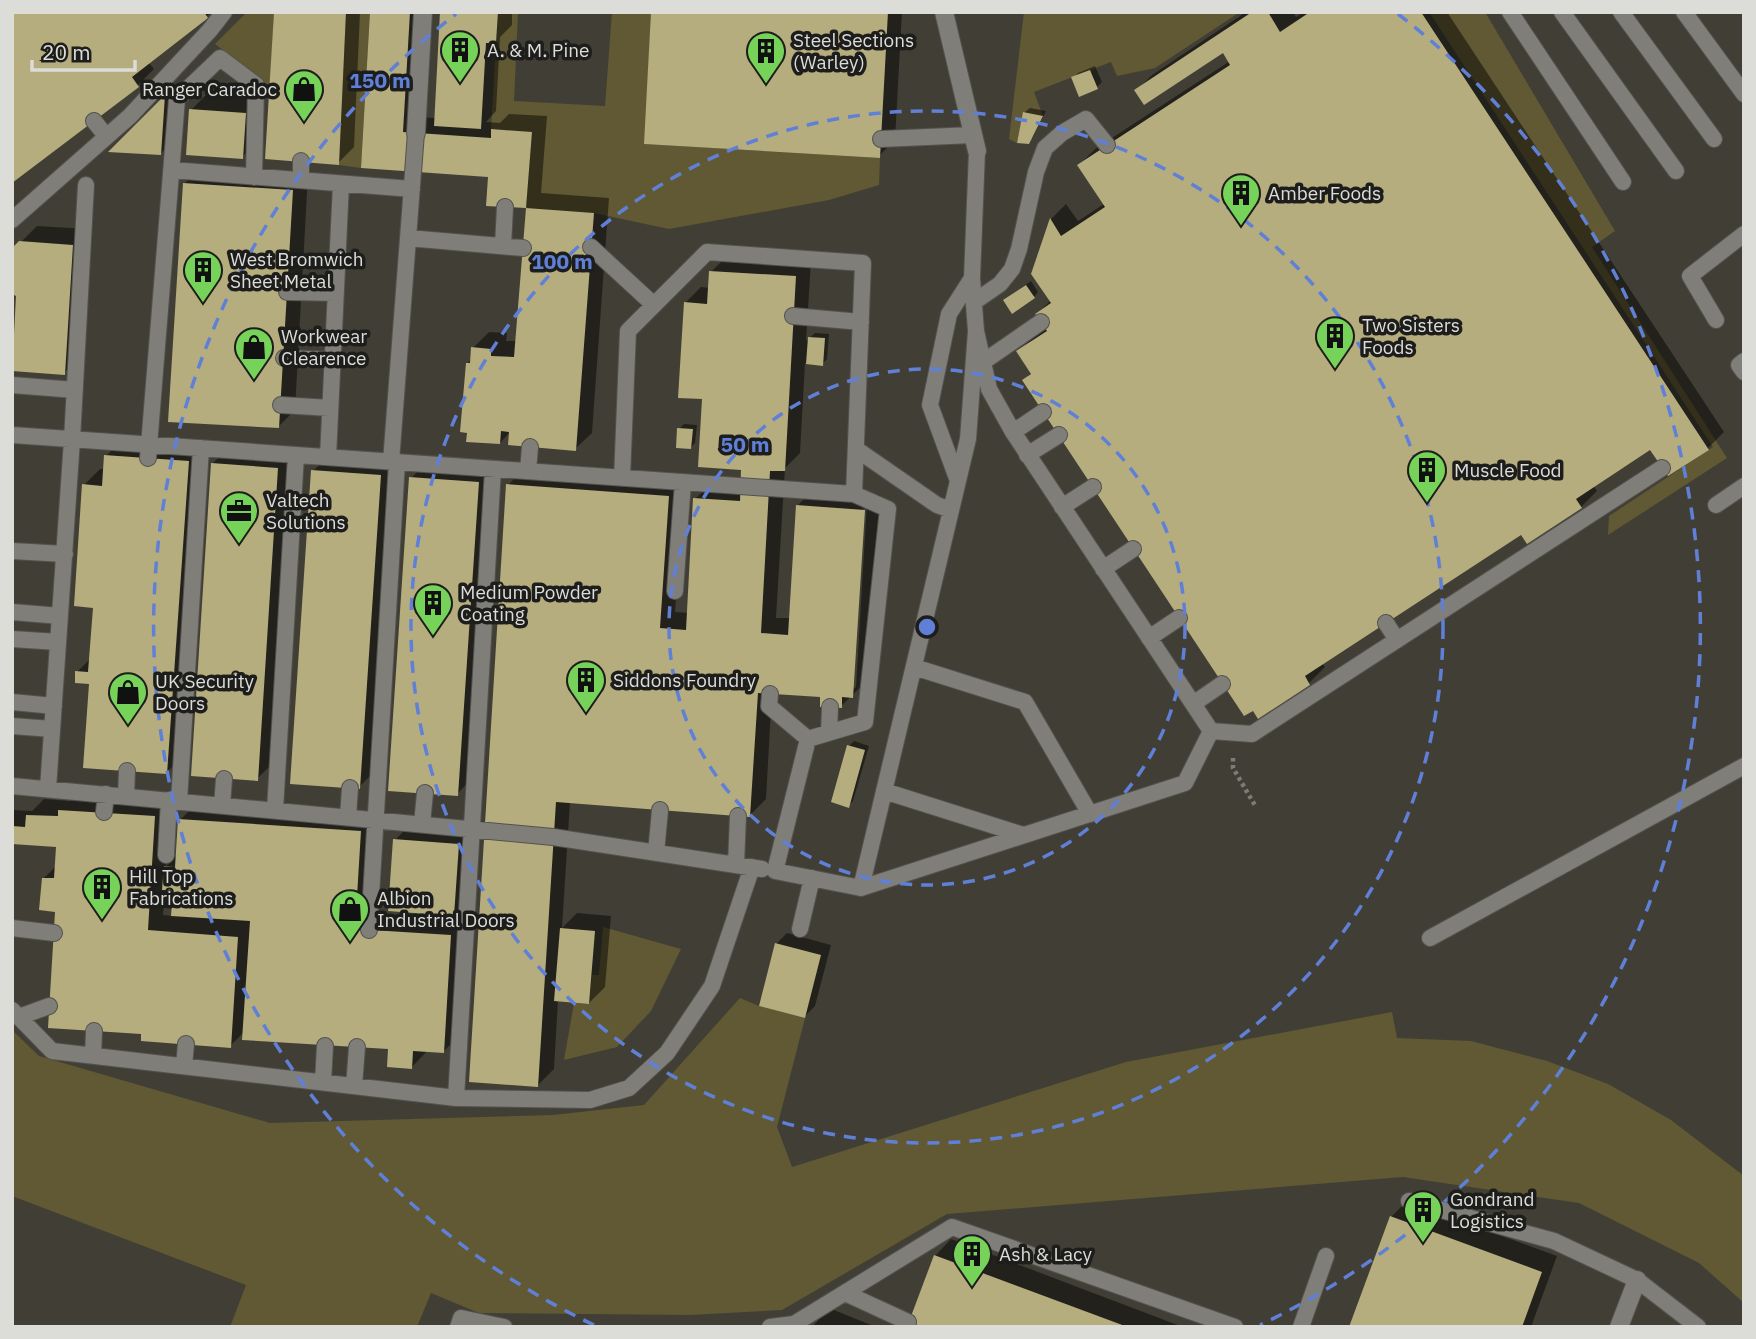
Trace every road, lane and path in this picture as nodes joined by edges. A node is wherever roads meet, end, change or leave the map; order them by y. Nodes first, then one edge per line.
1 (224, 12) edge
2 (423, 12) edge
3 (944, 12) edge
4 (1510, 12) edge
5 (1562, 12) edge
6 (1621, 12) edge
7 (1684, 12) edge
8 (1744, 94) edge
9 (94, 121) dead end
10 (416, 134) joint
11 (106, 136) junction
12 (881, 139) dead end
13 (1714, 139) dead end
14 (975, 143) junction
15 (1107, 145) dead end
16 (301, 162) dead end
17 (172, 170) junction
18 (1676, 171) dead end
19 (254, 177) junction
20 (300, 180) junction
21 (1623, 183) dead end
22 (341, 184) junction
23 (86, 186) dead end
24 (412, 189) junction
25 (505, 207) dead end
26 (12, 220) edge
27 (1744, 234) edge
28 (408, 238) junction
29 (503, 246) junction
30 (591, 247) dead end
31 (523, 248) dead end
32 (972, 278) junction
33 (287, 292) dead end
34 (336, 293) junction
35 (974, 302) junction
36 (654, 305) junction
37 (793, 316) dead end
38 (1716, 320) dead end
39 (861, 322) junction
40 (1041, 323) dead end
41 (976, 331) junction
42 (284, 358) dead end
43 (333, 360) junction
44 (1744, 361) edge
45 (983, 362) junction
46 (1744, 372) edge
47 (12, 386) edge
48 (75, 390) junction
49 (281, 405) dead end
50 (330, 408) junction
51 (1043, 412) dead end
52 (1013, 432) junction
53 (12, 435) edge
54 (1059, 435) dead end
55 (72, 440) junction
56 (530, 447) dead end
57 (201, 449) junction
58 (856, 449) junction
59 (148, 452) junction
60 (296, 455) junction
61 (1027, 455) junction
62 (328, 457) junction
63 (394, 462) junction
64 (1662, 468) dead end
65 (493, 469) junction
66 (528, 471) junction
67 (622, 478) junction
68 (958, 481) junction
69 (683, 482) junction
70 (1744, 486) edge
71 (1093, 487) dead end
72 (854, 494) junction
73 (1716, 505) dead end
74 (1062, 508) junction
75 (951, 510) junction
76 (1133, 549) dead end
77 (12, 551) edge
78 (65, 554) junction
79 (1103, 569) junction
80 (675, 591) dead end
81 (12, 612) edge
82 (60, 616) junction
83 (1179, 618) dead end
84 (1386, 623) dead end
85 (1149, 638) junction
86 (12, 639) edge
87 (1397, 640) junction
88 (58, 642) junction
89 (914, 667) junction
90 (1222, 684) dead end
91 (770, 694) dead end
92 (12, 702) edge
93 (1193, 704) junction
94 (54, 706) junction
95 (830, 707) dead end
96 (12, 726) edge
97 (52, 729) junction
98 (1211, 731) junction
99 (829, 732) junction
100 (808, 739) junction
101 (1744, 766) edge
102 (127, 771) dead end
103 (224, 779) dead end
104 (12, 786) edge
105 (350, 788) dead end
106 (48, 789) junction
107 (884, 791) junction
108 (425, 793) dead end
109 (106, 794) junction
110 (126, 796) junction
111 (174, 801) junction
112 (222, 806) junction
113 (242, 807) junction
114 (275, 810) junction
115 (660, 810) dead end
116 (104, 812) dead end
117 (1090, 814) junction
118 (738, 816) dead end
119 (376, 820) junction
120 (350, 822) junction
121 (240, 824) dead end
122 (422, 824) junction
123 (472, 829) junction
124 (1023, 835) junction
125 (656, 853) junction
126 (166, 855) dead end
127 (744, 866) junction
128 (775, 871) junction
129 (812, 878) junction
130 (861, 888) junction
131 (12, 928) edge
132 (800, 929) dead end
133 (369, 930) dead end
134 (54, 933) dead end
135 (1430, 938) dead end
136 (49, 1006) dead end
137 (15, 1014) edge
138 (94, 1031) dead end
139 (186, 1044) dead end
140 (326, 1045) dead end
141 (357, 1047) dead end
142 (93, 1056) junction
143 (184, 1066) junction
144 (323, 1082) junction
145 (354, 1086) junction
146 (456, 1098) junction
147 (1409, 1202) dead end
148 (1326, 1255) dead end
149 (1637, 1280) junction
150 (845, 1293) junction
151 (908, 1322) dead end
152 (458, 1327) edge
153 (504, 1327) edge
154 (770, 1327) edge
155 (1235, 1327) edge
156 (1301, 1327) edge
157 (1619, 1327) edge
158 (1698, 1327) edge

1 - 11 lane
2 - 10 street
3 - 14 street
4 - 21 lane
5 - 18 lane
6 - 13 lane
7 - 8 lane
9 - 11 lane
10 - 24 lane
11 - 26 lane
12 - 14 lane
14 - 32 lane
15 - 35 lane
16 - 20 lane
17 - 19 lane
17 - 19 lane
17 - 59 lane
19 - 20 lane
20 - 22 lane
22 - 24 lane
22 - 34 lane
23 - 48 lane
24 - 28 lane
25 - 29 lane
27 - 38 lane
28 - 29 lane
28 - 63 lane
29 - 31 lane
30 - 36 lane
32 - 35 lane
32 - 68 lane
33 - 34 lane
34 - 43 lane
35 - 41 lane
36 - 39 lane
36 - 67 lane
37 - 39 lane
39 - 58 lane
40 - 45 lane
41 - 45 lane
41 - 68 lane
42 - 43 lane
43 - 50 lane
44 - 46 lane
45 - 52 lane
47 - 48 lane
48 - 55 lane
49 - 50 lane
50 - 62 lane
51 - 52 lane
52 - 61 lane
53 - 55 lane
54 - 61 lane
55 - 59 lane
55 - 78 lane
56 - 66 lane
57 - 59 lane
57 - 60 lane
57 - 111 lane
58 - 72 lane
58 - 75 lane
60 - 62 lane
60 - 114 lane
61 - 74 lane
62 - 63 lane
63 - 65 lane
63 - 119 lane
64 - 87 lane
65 - 66 lane
65 - 123 lane
66 - 67 lane
67 - 69 lane
68 - 75 lane
69 - 72 lane
69 - 80 lane
70 - 73 lane
71 - 74 lane
72 - 99 lane
74 - 79 lane
75 - 89 lane
76 - 79 lane
77 - 78 lane
78 - 82 lane
79 - 85 lane
81 - 82 lane
82 - 88 lane
83 - 85 lane
84 - 87 lane
85 - 93 lane
86 - 88 lane
87 - 98 lane
88 - 94 lane
89 - 107 lane
89 - 117 lane
90 - 93 lane
91 - 100 lane
92 - 94 lane
93 - 98 lane
94 - 97 lane
95 - 99 lane
96 - 97 lane
97 - 106 lane
98 - 117 lane
99 - 100 lane
100 - 128 lane
101 - 135 lane
102 - 110 lane
103 - 112 lane
104 - 106 lane
105 - 120 lane
106 - 109 lane
107 - 124 lane
107 - 130 lane
108 - 122 lane
109 - 110 lane
109 - 116 lane
110 - 111 lane
111 - 112 lane
111 - 126 lane
112 - 113 lane
113 - 114 lane
113 - 121 lane
114 - 120 lane
115 - 125 lane
117 - 124 lane
118 - 127 lane
119 - 120 lane
119 - 122 lane
119 - 133 lane
122 - 123 lane
123 - 125 lane
123 - 146 lane
124 - 130 lane
125 - 127 lane
127 - 128 lane
127 - 146 lane
128 - 129 lane
129 - 130 lane
129 - 132 lane
131 - 134 lane
136 - 137 lane
137 - 142 lane
138 - 142 lane
139 - 143 lane
140 - 144 lane
141 - 145 lane
142 - 143 lane
143 - 144 lane
144 - 145 lane
145 - 146 lane
147 - 149 lane
148 - 156 lane
149 - 157 street
149 - 158 lane
150 - 151 lane
150 - 154 lane
150 - 155 lane
152 - 153 lane

